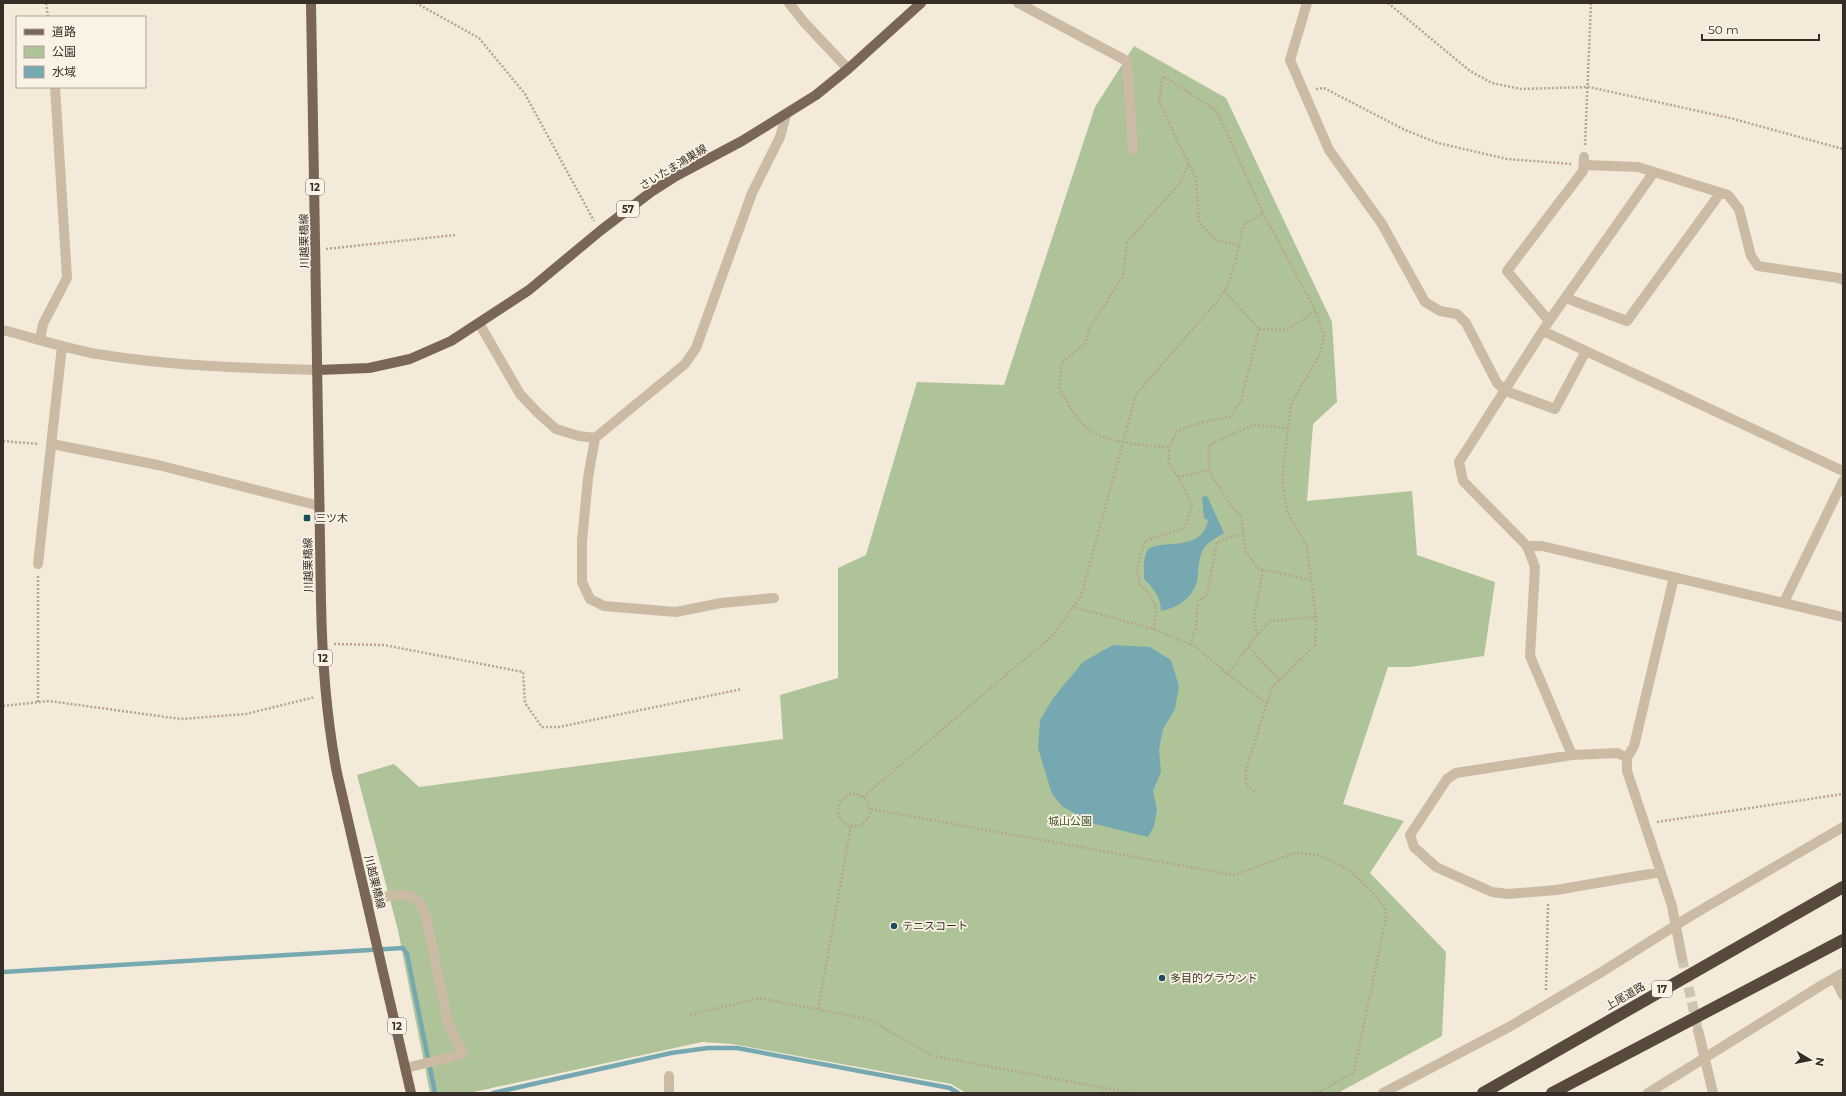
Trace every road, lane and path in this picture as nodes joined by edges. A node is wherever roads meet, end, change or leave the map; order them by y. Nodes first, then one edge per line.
1 (46, 3) edge
2 (311, 3) edge
3 (416, 3) edge
4 (789, 3) edge
5 (920, 3) edge
6 (1018, 3) edge
7 (1308, 3) edge
8 (1388, 3) edge
9 (1590, 3) edge
10 (48, 16) edge
11 (848, 69) junction
12 (1588, 87) junction
13 (55, 88) edge
14 (1304, 90) junction
15 (786, 115) junction
16 (1133, 149) dead end
17 (1843, 149) edge
18 (1584, 161) junction
19 (1189, 164) junction
20 (1654, 172) junction
21 (1718, 192) junction
22 (1263, 213) junction
23 (600, 231) junction
24 (455, 235) dead end
25 (1239, 246) junction
26 (316, 250) junction
27 (1843, 280) edge
28 (1224, 291) junction
29 (1567, 296) junction
30 (1316, 311) junction
31 (1549, 321) junction
32 (479, 323) junction
33 (1259, 329) junction
34 (3, 330) edge
35 (1543, 331) junction
36 (40, 340) junction
37 (62, 346) junction
38 (1586, 351) junction
39 (318, 370) junction
40 (1506, 391) junction
41 (1288, 428) junction
42 (595, 438) junction
43 (3, 441) edge
44 (1123, 442) junction
45 (52, 444) junction
46 (1169, 448) junction
47 (1209, 470) junction
48 (1843, 471) edge
49 (1178, 478) junction
50 (1843, 481) edge
51 (320, 506) junction
52 (1243, 534) junction
53 (1527, 546) junction
54 (38, 564) joint
55 (1263, 570) junction
56 (1674, 577) junction
57 (1311, 580) junction
58 (774, 598) dead end
59 (1784, 602) junction
60 (1073, 607) junction
61 (1843, 616) edge
62 (1316, 617) junction
63 (1154, 629) junction
64 (1257, 634) junction
65 (322, 644) junction
66 (1190, 645) junction
67 (1248, 647) junction
68 (1228, 674) junction
69 (1280, 680) junction
70 (742, 689) dead end
71 (325, 695) junction
72 (38, 702) junction
73 (1267, 704) junction
74 (3, 706) edge
75 (1572, 755) junction
76 (1627, 758) junction
77 (1255, 791) dead end
78 (1843, 794) edge
79 (863, 796) junction
80 (871, 809) junction
81 (1645, 824) junction
82 (851, 826) junction
83 (1843, 827) edge
84 (1661, 872) junction
85 (1843, 887) edge
86 (1548, 891) junction
87 (367, 901) junction
88 (1675, 925) junction
89 (1843, 940) edge
90 (1682, 958) tunnel mouth
91 (1839, 976) edge
92 (1843, 995) edge
93 (1550, 1003) junction
94 (818, 1009) junction
95 (690, 1015) dead end
96 (1698, 1030) tunnel mouth
97 (1705, 1057) junction
98 (406, 1068) junction
99 (669, 1076) dead end
100 (411, 1093) edge
101 (669, 1093) edge
102 (1132, 1093) edge
103 (1312, 1093) edge
104 (1383, 1093) edge
105 (1483, 1093) edge
106 (1552, 1093) edge
107 (1648, 1093) edge
108 (1713, 1093) edge

1 - 10 path
2 - 26 main road, 川越栗橋線 / 12
3 - 23 path
4 - 11 street
5 - 11 main road, さいたま鴻巣線 / 57
6 - 16 street
7 - 14 street
8 - 12 path
9 - 12 path
11 - 15 main road, さいたま鴻巣線 / 57
12 - 17 path
12 - 18 path
13 - 36 street
14 - 18 path
14 - 40 street
15 - 23 main road, さいたま鴻巣線 / 57
15 - 42 street
18 - 20 street
18 - 31 street
19 - 22 path
19 - 25 path
19 - 44 path
20 - 21 street
20 - 29 street
21 - 27 street
21 - 29 street
22 - 25 path
22 - 30 path
23 - 32 main road, さいたま鴻巣線 / 57
24 - 26 path
25 - 28 path
26 - 39 main road, 川越栗橋線 / 12
28 - 33 path
28 - 44 path
29 - 31 street
30 - 33 path
30 - 41 path
31 - 35 street
32 - 39 main road, さいたま鴻巣線 / 57
32 - 42 street
33 - 46 path
34 - 36 street
35 - 38 street
35 - 40 street
36 - 37 street
37 - 39 street
37 - 45 street
38 - 40 street
38 - 48 street
39 - 51 main road, 川越栗橋線 / 12
40 - 53 street
41 - 47 path
41 - 57 path
42 - 58 street
43 - 45 path
44 - 46 path
44 - 60 path
45 - 51 street
45 - 54 street
46 - 49 path
47 - 49 path
47 - 52 path
49 - 63 path
50 - 59 street
51 - 65 main road, 川越栗橋線 / 12
52 - 55 path
52 - 66 path
53 - 56 street
53 - 75 street
54 - 72 path
55 - 57 path
55 - 64 path
56 - 59 street
56 - 76 street
57 - 62 path
59 - 61 street
60 - 63 path
60 - 79 path
62 - 64 path
62 - 69 path
63 - 66 path
64 - 67 path
65 - 70 path
65 - 71 main road, 川越栗橋線 / 12
66 - 68 path
67 - 68 path
67 - 69 path
68 - 73 path
69 - 73 path
71 - 72 path
71 - 87 main road, 川越栗橋線 / 12
72 - 74 path
73 - 77 path
75 - 76 street
75 - 86 street
76 - 81 street
78 - 81 path
79 - 80 path
79 - 82 path
80 - 82 path
80 - 103 path
81 - 84 street
82 - 94 path
83 - 88 street
84 - 86 street
84 - 88 street
85 - 105 highway, 上尾道路 / 17
86 - 93 path
87 - 98 main road, 川越栗橋線 / 12
87 - 98 street
88 - 90 street
88 - 93 street
89 - 106 highway
91 - 92 street
91 - 97 street
93 - 104 street
94 - 95 path
94 - 102 path
96 - 97 street
97 - 107 street
97 - 108 street
98 - 100 main road, 川越栗橋線 / 12
99 - 101 street

